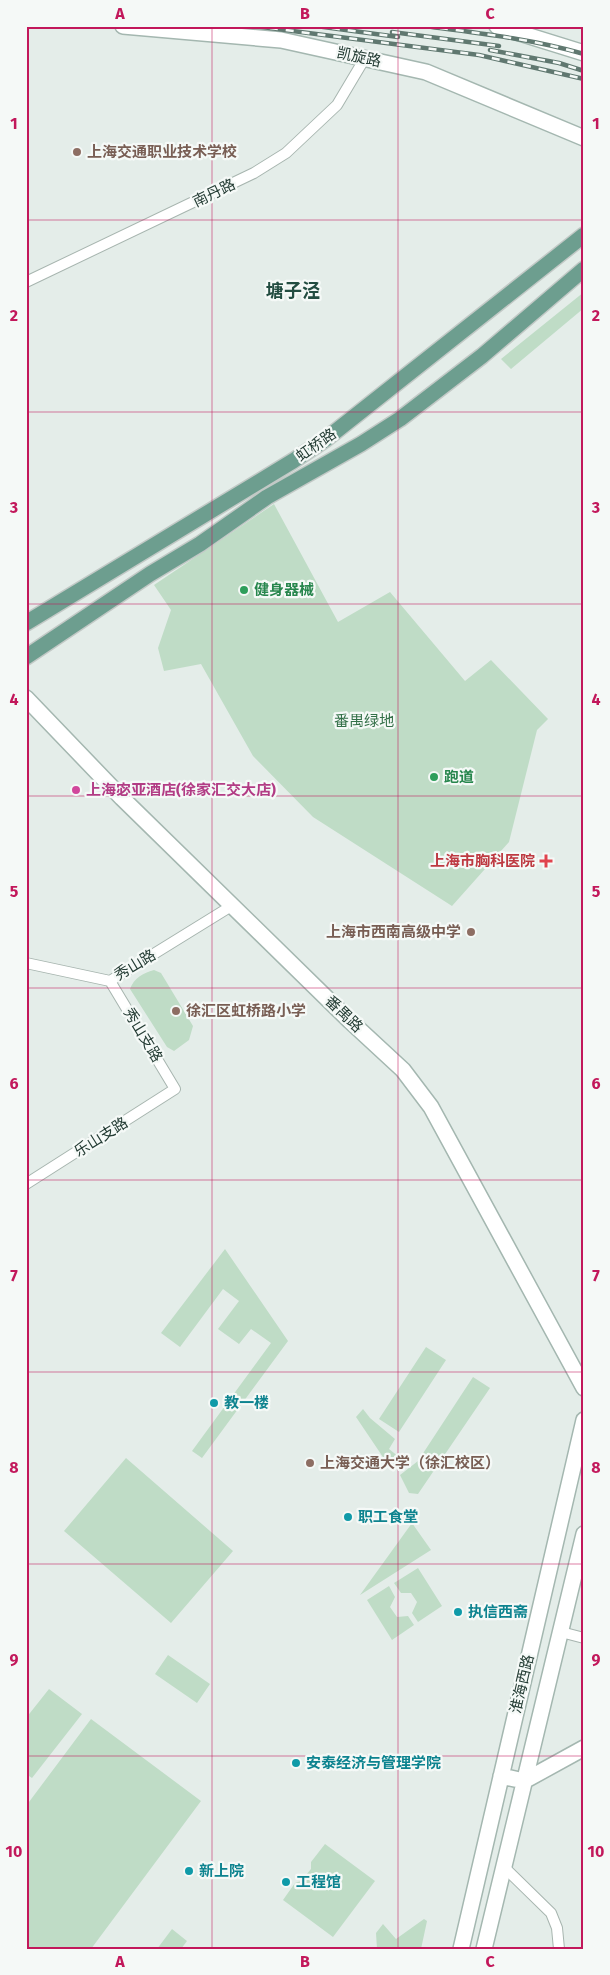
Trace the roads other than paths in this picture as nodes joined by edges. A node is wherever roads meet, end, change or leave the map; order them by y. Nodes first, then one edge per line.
1 (122, 26) edge
2 (497, 26) edge
3 (584, 53) edge
4 (365, 58) junction
5 (584, 138) edge
6 (584, 235) edge
7 (584, 269) edge
8 (26, 282) edge
9 (26, 623) edge
10 (26, 657) edge
11 (26, 698) edge
12 (233, 905) junction
13 (26, 963) edge
14 (110, 981) junction
15 (175, 1089) joint
16 (26, 1184) edge
17 (584, 1388) edge
18 (584, 1420) edge
19 (584, 1534) edge
20 (561, 1632) junction
21 (584, 1638) edge
22 (584, 1748) edge
23 (501, 1776) junction
24 (524, 1781) junction
25 (504, 1867) junction
26 (461, 1949) edge
27 (484, 1949) edge
28 (559, 1949) edge

1 - 4 street, 凯旋路
2 - 3 street
4 - 5 street, 凯旋路
4 - 8 street, 南丹路
6 - 9 main road, 虹桥路
7 - 10 main road, 虹桥路
11 - 12 street, 番禺路
12 - 14 street, 秀山路
12 - 17 street, 番禺路
13 - 14 street, 秀山路
14 - 15 street, 秀山支路
15 - 16 street, 乐山支路
18 - 23 street, 淮海西路
19 - 20 street, 淮海西路
20 - 21 street
20 - 24 street, 淮海西路
22 - 24 street
23 - 24 street
23 - 26 street, 淮海西路
24 - 25 street, 淮海西路
25 - 27 street, 淮海西路
25 - 28 street

